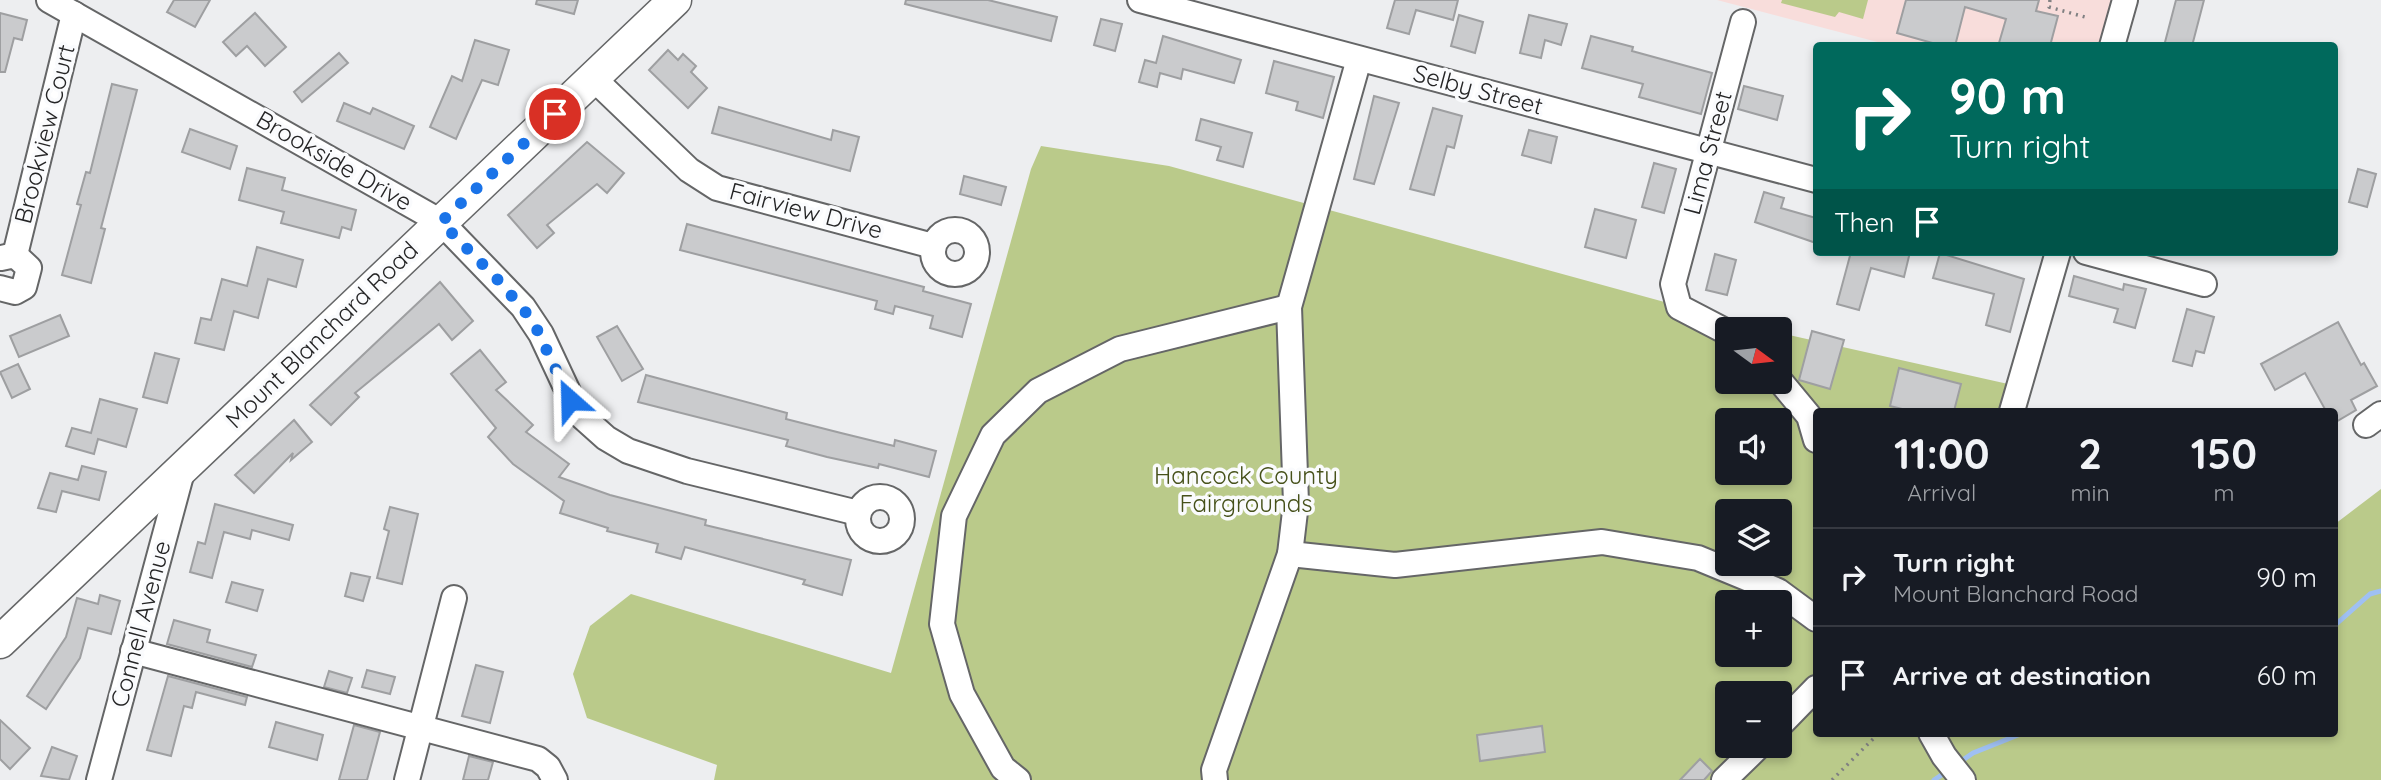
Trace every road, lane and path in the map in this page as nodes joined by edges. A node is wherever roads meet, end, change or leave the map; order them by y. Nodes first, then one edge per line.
1 (50, 0) edge
2 (676, 0) edge
3 (1140, 0) edge
4 (2050, 0) edge
5 (2125, 0) edge
6 (74, 14) junction
7 (2085, 17) dead end
8 (1743, 22) dead end
9 (2113, 42) edge
10 (1359, 59) junction
11 (593, 78) junction
12 (1709, 152) junction
13 (1813, 179) edge
14 (441, 222) junction
15 (933, 246) dead end
16 (8, 256) edge
17 (2056, 256) edge
18 (2101, 256) edge
19 (2204, 284) dead end
20 (0, 288) edge
21 (1289, 307) junction
22 (1715, 326) edge
23 (1791, 394) edge
24 (2013, 408) edge
25 (1813, 430) edge
26 (183, 468) junction
27 (858, 513) dead end
28 (1290, 554) junction
29 (453, 598) dead end
30 (1813, 617) edge
31 (0, 642) edge
32 (134, 651) junction
33 (1813, 691) edge
34 (1792, 712) edge
35 (421, 728) junction
36 (1875, 737) edge
37 (1933, 737) edge
38 (1747, 758) edge
39 (551, 774) edge
40 (99, 780) edge
41 (407, 780) edge
42 (1018, 780) edge
43 (1215, 780) edge
44 (1724, 780) edge
45 (1832, 780) edge
46 (1963, 780) edge

1 - 6 street, Brookside Drive
2 - 11 main road, Mount Blanchard Road
3 - 10 street, Selby Street
4 - 7 path
5 - 9 street
6 - 14 street, Brookside Drive
6 - 16 street, Brookview Court
8 - 12 street, Lima Street
10 - 12 street, Selby Street
10 - 21 street
11 - 14 main road, Mount Blanchard Road
11 - 15 street, Fairview Drive
12 - 13 street, Selby Street
12 - 22 street, Lima Street
14 - 26 main road, Mount Blanchard Road
14 - 27 street, Brookside Drive
16 - 20 street, Brookview Court
17 - 24 street
18 - 19 street
21 - 28 street
21 - 42 street
23 - 25 street
26 - 31 main road, Mount Blanchard Road
26 - 32 street, Connell Avenue
28 - 30 street
28 - 43 street
29 - 35 street
32 - 35 street
32 - 40 street, Connell Avenue
33 - 34 street
35 - 39 street
35 - 41 street
36 - 45 path
37 - 46 street
38 - 44 street

